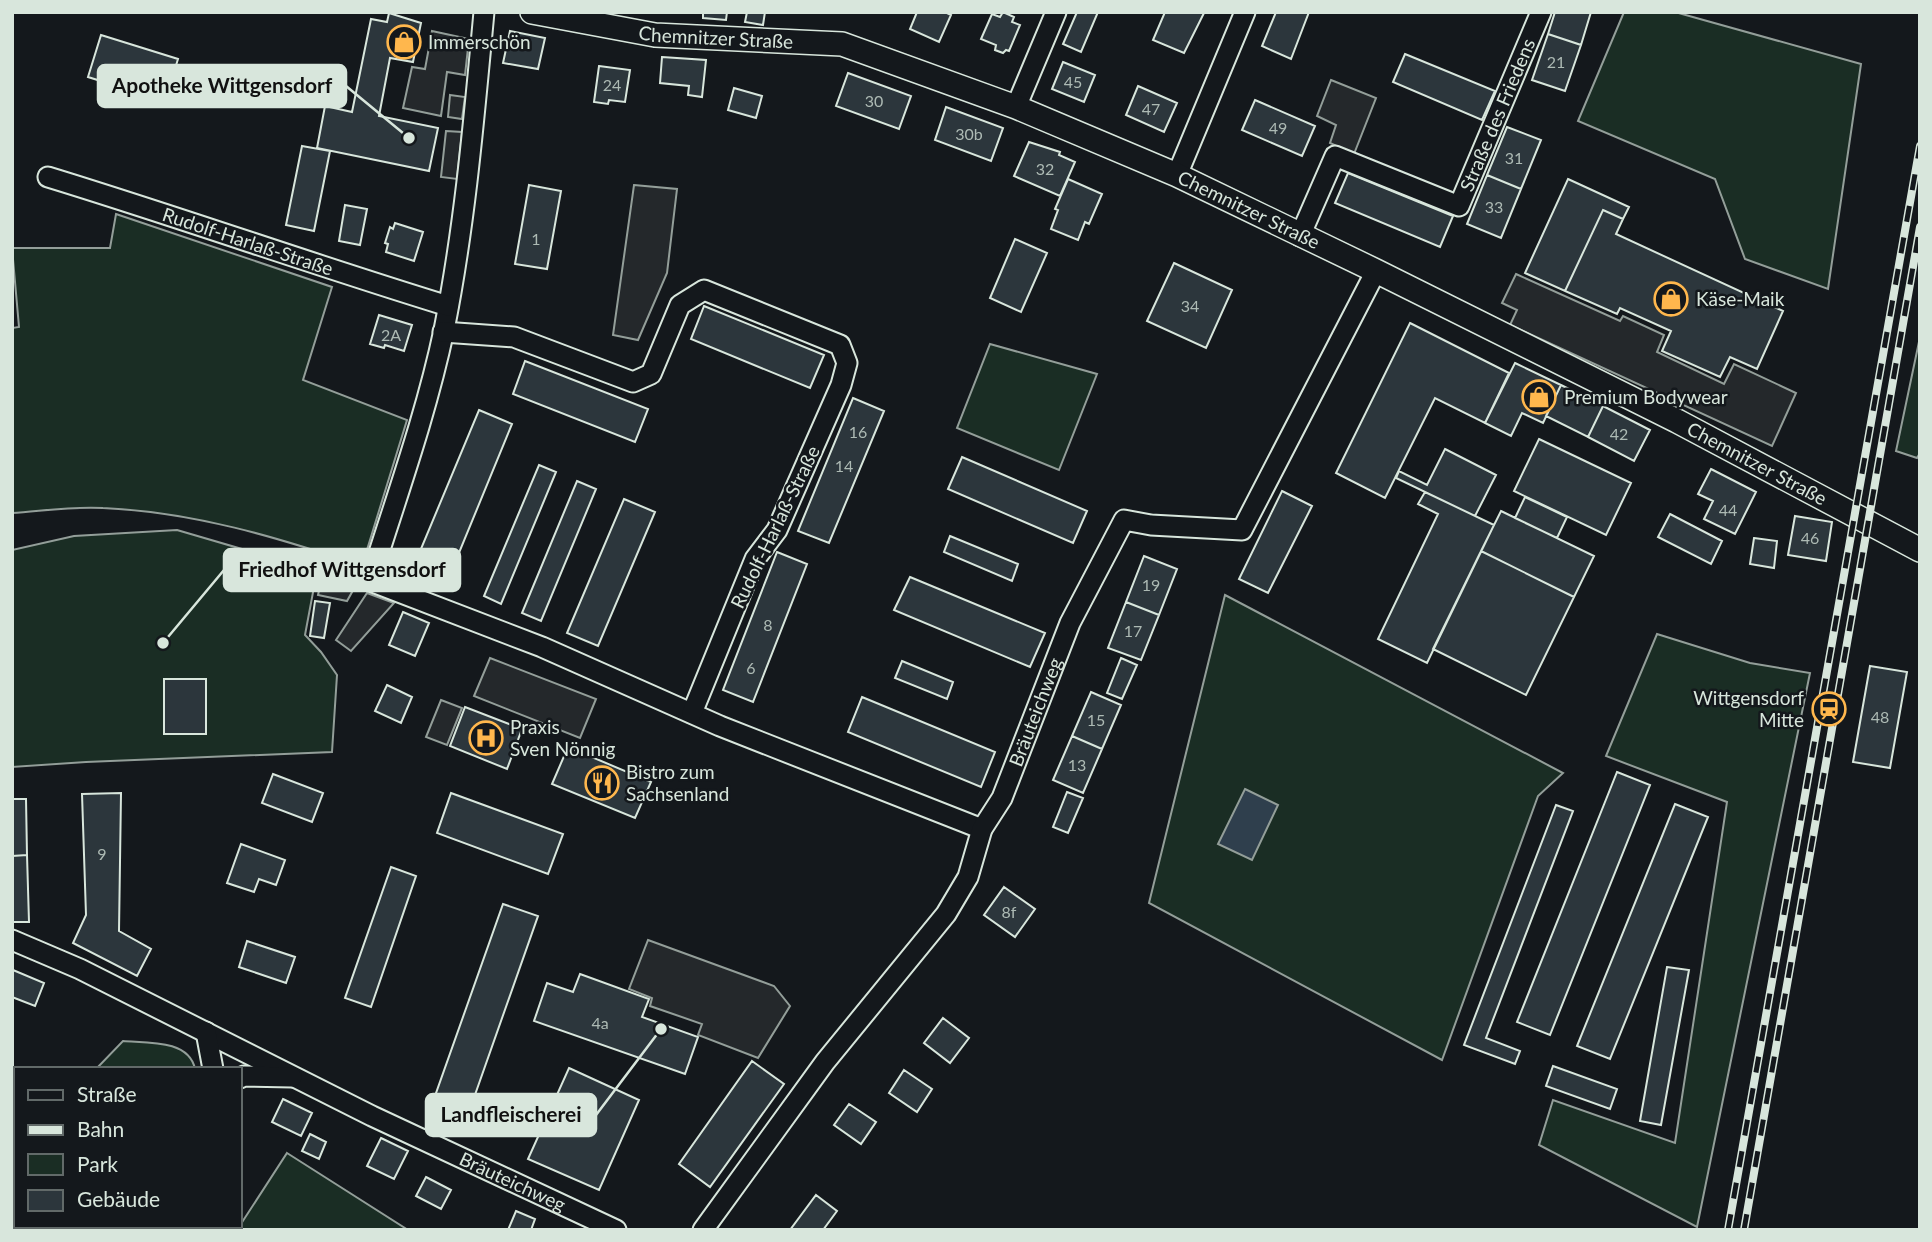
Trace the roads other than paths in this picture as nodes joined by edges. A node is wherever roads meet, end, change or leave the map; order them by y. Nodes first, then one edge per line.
1 (484, 12) edge
2 (532, 12) edge
3 (1056, 12) edge
4 (1245, 12) edge
5 (1541, 12) edge
6 (1016, 107) junction
7 (1177, 175) junction
8 (48, 177) dead end
9 (1300, 236) junction
10 (1376, 271) junction
11 (448, 306) junction
12 (443, 331) junction
13 (1920, 550) edge
14 (692, 713) junction
15 (982, 829) junction
16 (12, 940) edge
17 (206, 1032) junction
18 (213, 1067) edge
19 (242, 1077) edge
20 (296, 1077) junction
21 (616, 1230) edge
22 (704, 1230) edge

1 - 11 street
2 - 6 street, Chemnitzer Straße
3 - 6 street
4 - 7 street
5 - 9 street, Straße des Friedens
6 - 7 street, Chemnitzer Straße
7 - 9 street, Chemnitzer Straße
8 - 11 street, Rudolf-Harlaß-Straße
9 - 10 street, Chemnitzer Straße
10 - 13 street, Chemnitzer Straße
10 - 15 street, Bräuteichweg
11 - 12 street
12 - 14 street
12 - 14 street, Rudolf-Harlaß-Straße
14 - 15 street
15 - 22 street, Bräuteichweg
16 - 17 street, Bräuteichweg
17 - 18 street
17 - 20 street, Bräuteichweg
19 - 20 street, Bräuteichweg
20 - 21 street, Bräuteichweg

